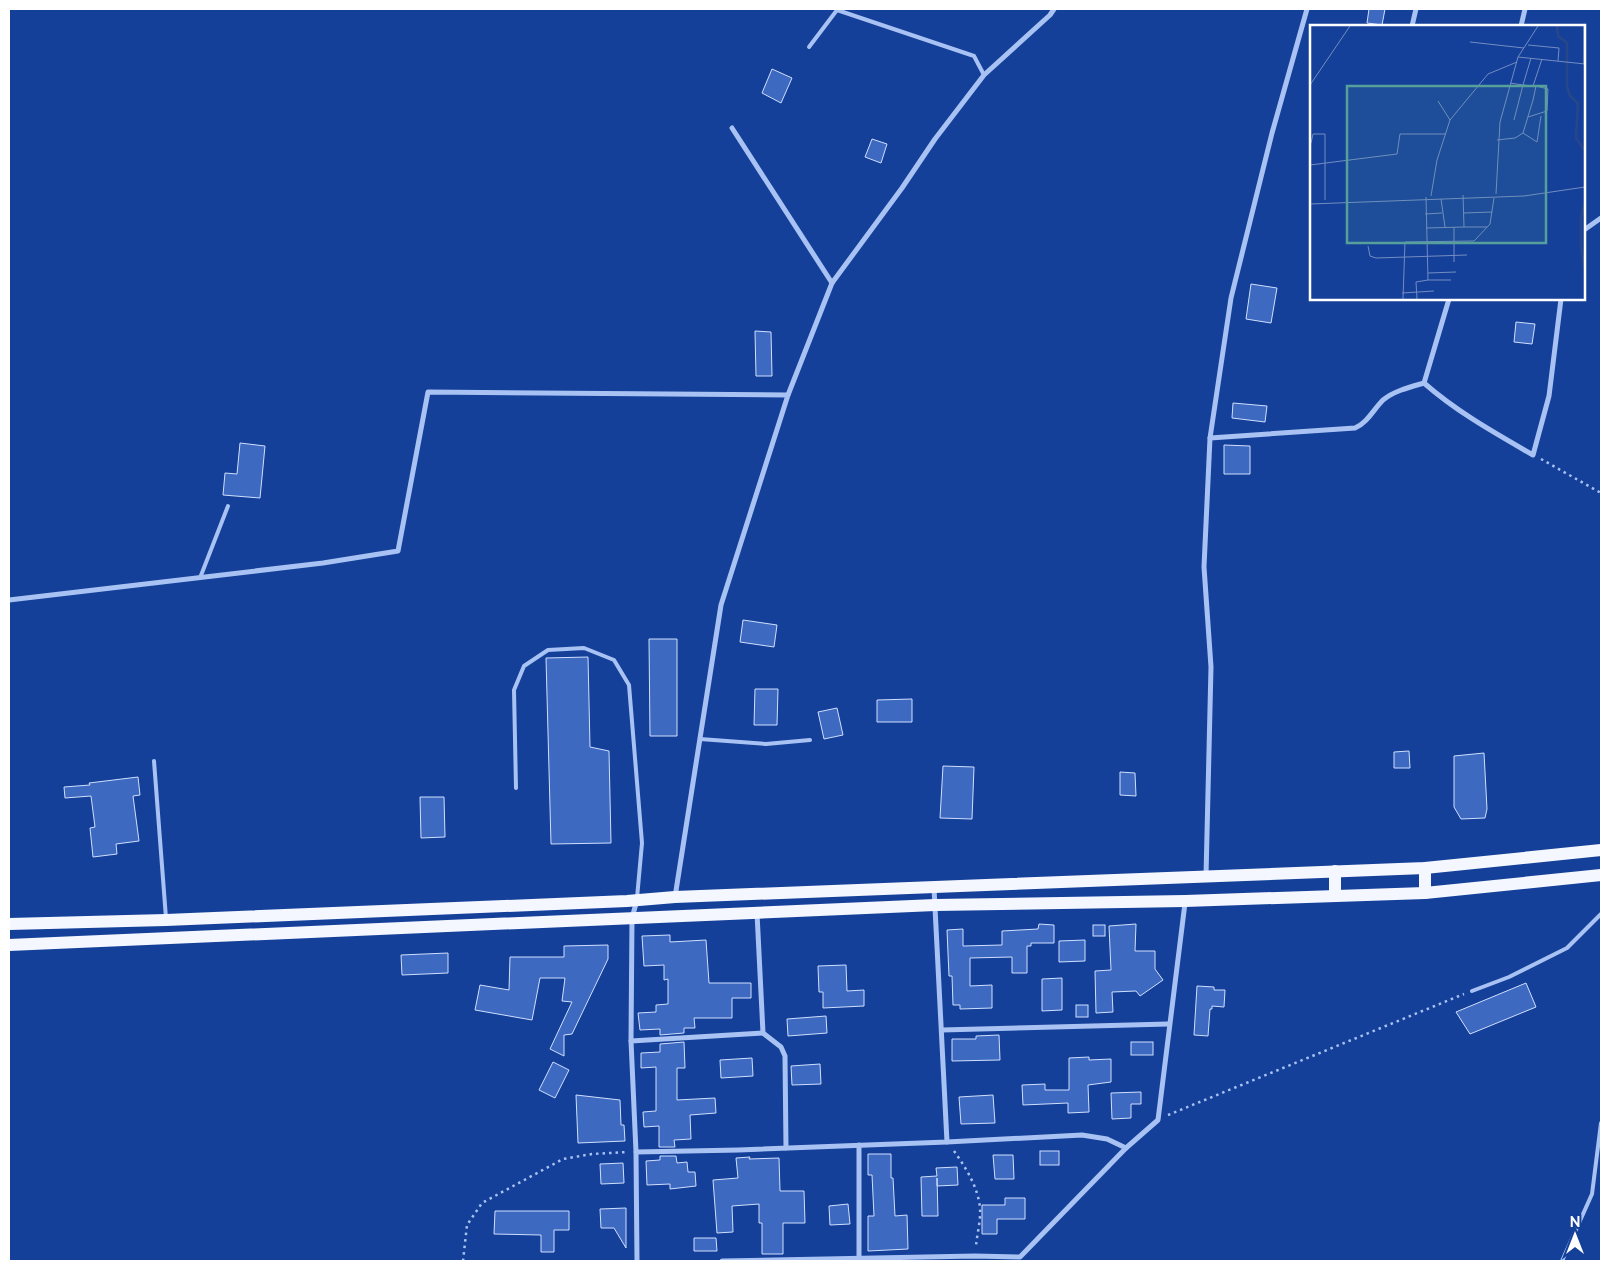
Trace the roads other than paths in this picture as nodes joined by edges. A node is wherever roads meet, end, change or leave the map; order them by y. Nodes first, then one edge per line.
1 (1054, 9) edge
2 (1308, 9) edge
3 (1416, 9) edge
4 (1525, 9) edge
5 (1412, 25) edge
6 (1521, 25) edge
7 (809, 48) dead end
8 (984, 75) junction
9 (732, 128) dead end
10 (1601, 218) edge
11 (1585, 229) edge
12 (832, 282) junction
13 (1449, 300) edge
14 (1561, 300) edge
15 (1424, 382) junction
16 (788, 395) junction
17 (1210, 438) junction
18 (228, 506) dead end
19 (200, 578) junction
20 (9, 600) edge
21 (700, 739) junction
22 (810, 740) dead end
23 (154, 761) dead end
24 (516, 788) dead end
25 (1601, 850) edge
26 (1425, 868) junction
27 (1335, 871) junction
28 (1601, 875) edge
29 (1206, 876) junction
30 (934, 887) junction
31 (1425, 893) junction
32 (1335, 896) junction
33 (675, 897) junction
34 (637, 900) junction
35 (1185, 901) junction
36 (935, 905) junction
37 (757, 913) junction
38 (1601, 914) edge
39 (632, 918) junction
40 (166, 920) junction
41 (9, 924) edge
42 (9, 945) edge
43 (1472, 991) road end
44 (1168, 1024) junction
45 (942, 1030) junction
46 (763, 1033) junction
47 (631, 1041) junction
48 (1601, 1123) edge
49 (947, 1142) junction
50 (859, 1145) junction
51 (786, 1148) junction
52 (1126, 1148) junction
53 (636, 1152) junction
54 (859, 1260) edge
55 (638, 1261) edge
56 (722, 1261) edge
57 (1562, 1261) edge

1 - 8 street
2 - 17 street
3 - 5 street
4 - 6 street
7 - 8 lane
8 - 12 street
9 - 12 street
10 - 11 street
12 - 16 street
13 - 15 street
14 - 15 street
15 - 17 street
16 - 19 street
16 - 21 street
17 - 29 street
18 - 19 lane
19 - 20 street
21 - 22 lane
21 - 33 street
23 - 40 lane
24 - 34 lane
25 - 26 main road
26 - 27 main road
26 - 31 main road
27 - 29 main road
27 - 32 main road
28 - 31 main road
29 - 30 main road
30 - 33 main road
30 - 36 street
31 - 32 main road
32 - 35 main road
33 - 34 main road
34 - 39 street
34 - 40 main road
35 - 36 main road
35 - 44 street
36 - 37 main road
36 - 45 street
37 - 39 main road
37 - 46 street
38 - 43 lane
39 - 42 main road
39 - 47 street
40 - 41 main road
44 - 45 street
44 - 52 street
45 - 49 street
46 - 47 street
46 - 51 street
47 - 53 street
48 - 57 lane
49 - 50 street
49 - 52 street
50 - 51 street
50 - 54 street
51 - 53 street
52 - 54 street
53 - 55 street
54 - 56 street

